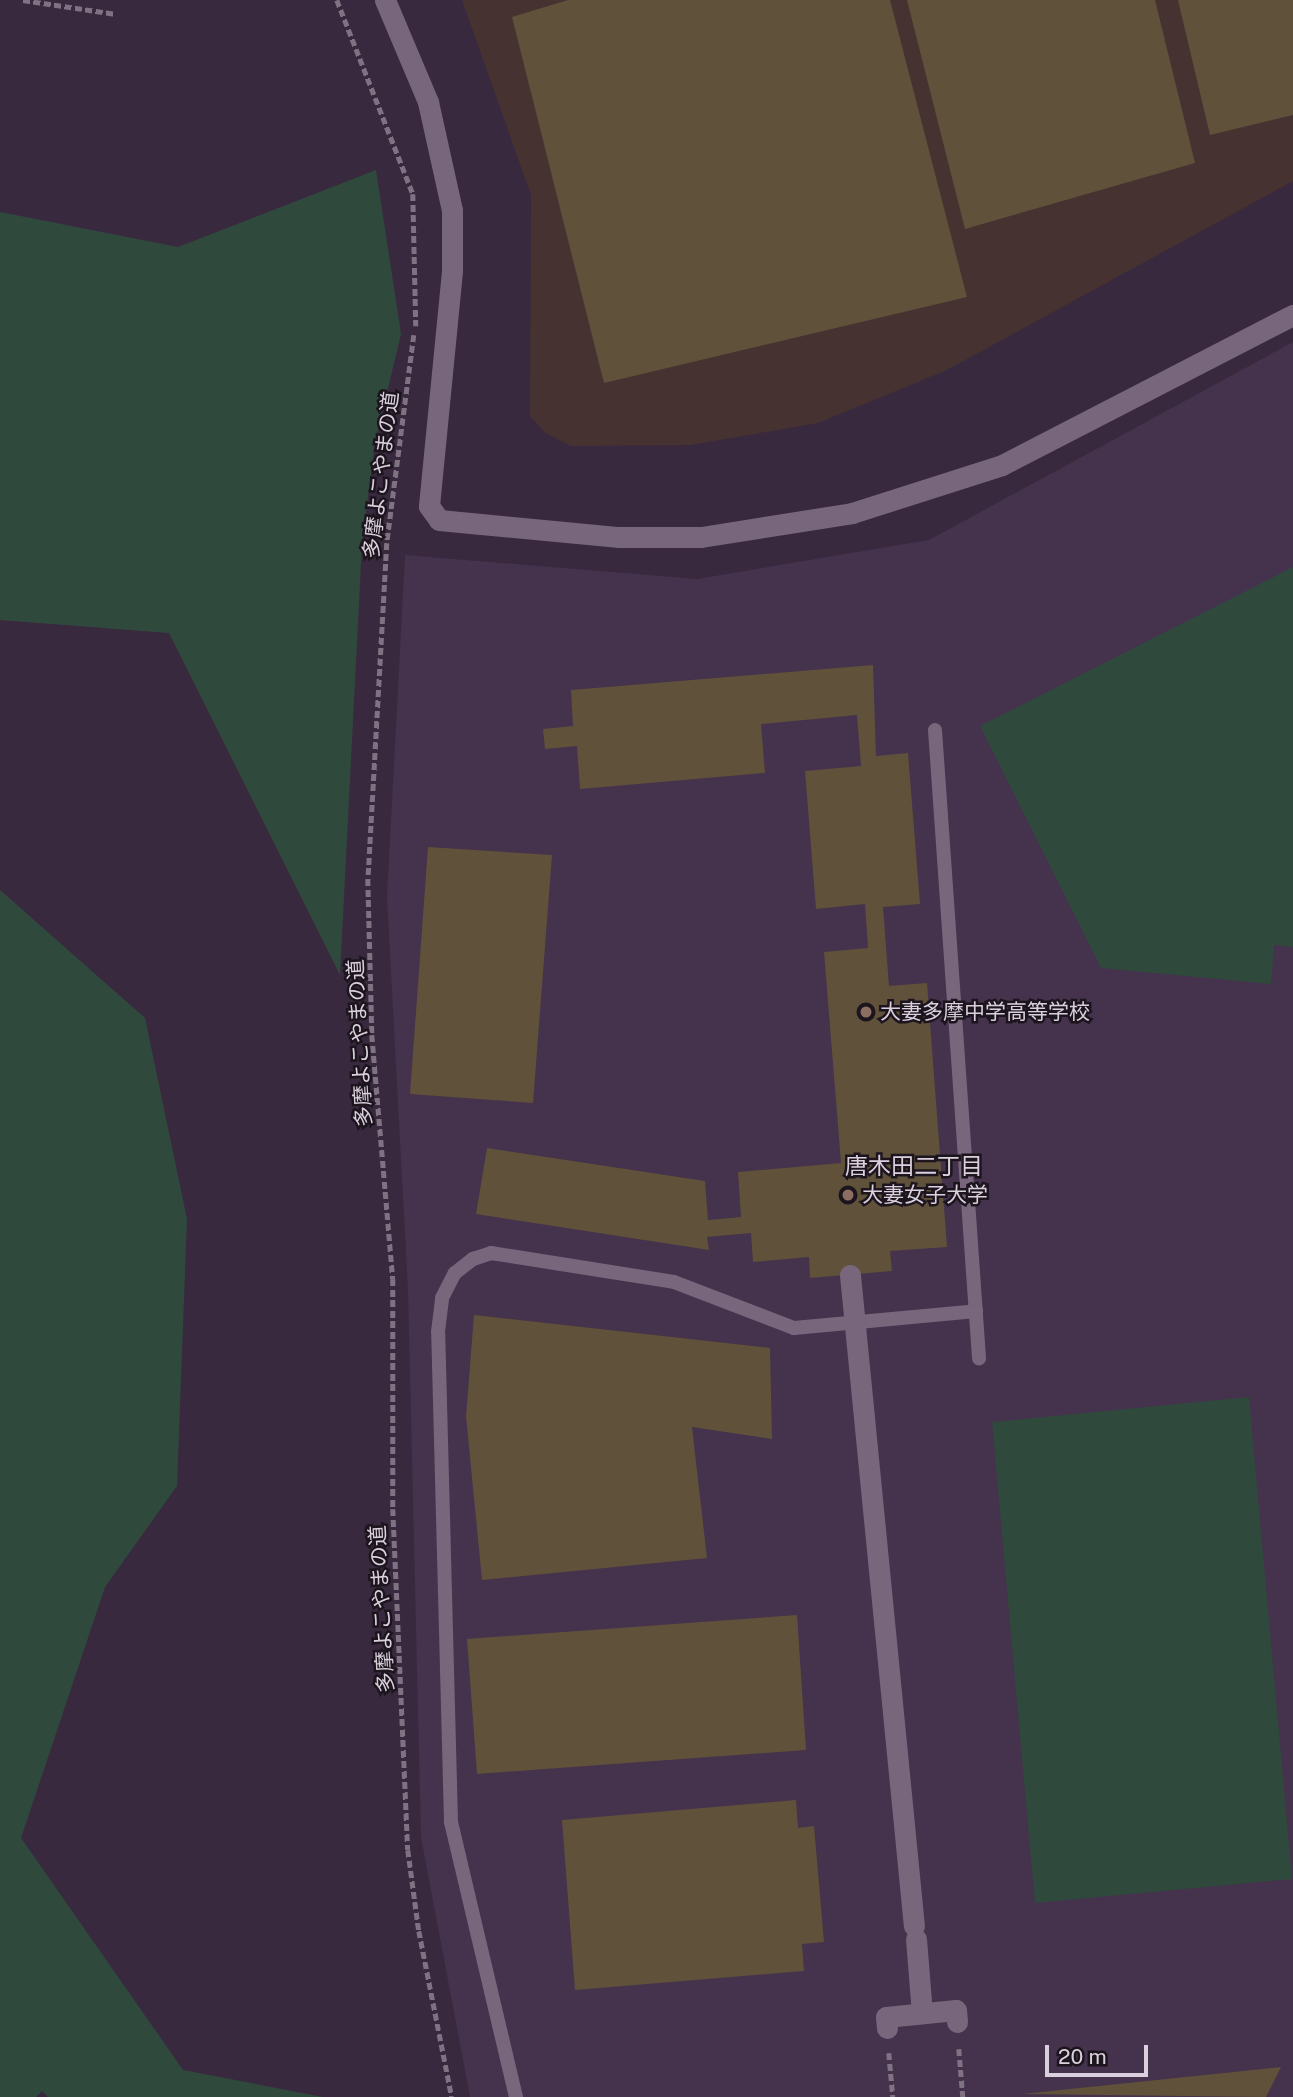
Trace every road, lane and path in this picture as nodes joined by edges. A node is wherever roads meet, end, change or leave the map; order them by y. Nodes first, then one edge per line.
1 (23, 0) edge
2 (337, 0) edge
3 (385, 0) edge
4 (116, 13) dead end
5 (1293, 315) edge
6 (935, 730) dead end
7 (850, 1275) dead end
8 (976, 1311) junction
9 (855, 1323) junction
10 (979, 1358) dead end
11 (922, 2013) junction
12 (957, 2022) joint
13 (887, 2028) joint
14 (452, 2097) edge
15 (516, 2097) edge
16 (893, 2097) edge
17 (963, 2097) edge

1 - 4 path
2 - 14 path, 多摩よこやまの道
3 - 5 street
6 - 8 lane
7 - 9 street
8 - 9 lane
8 - 10 lane
9 - 11 street
9 - 15 lane
11 - 12 street
11 - 13 street
12 - 17 path
13 - 16 path

